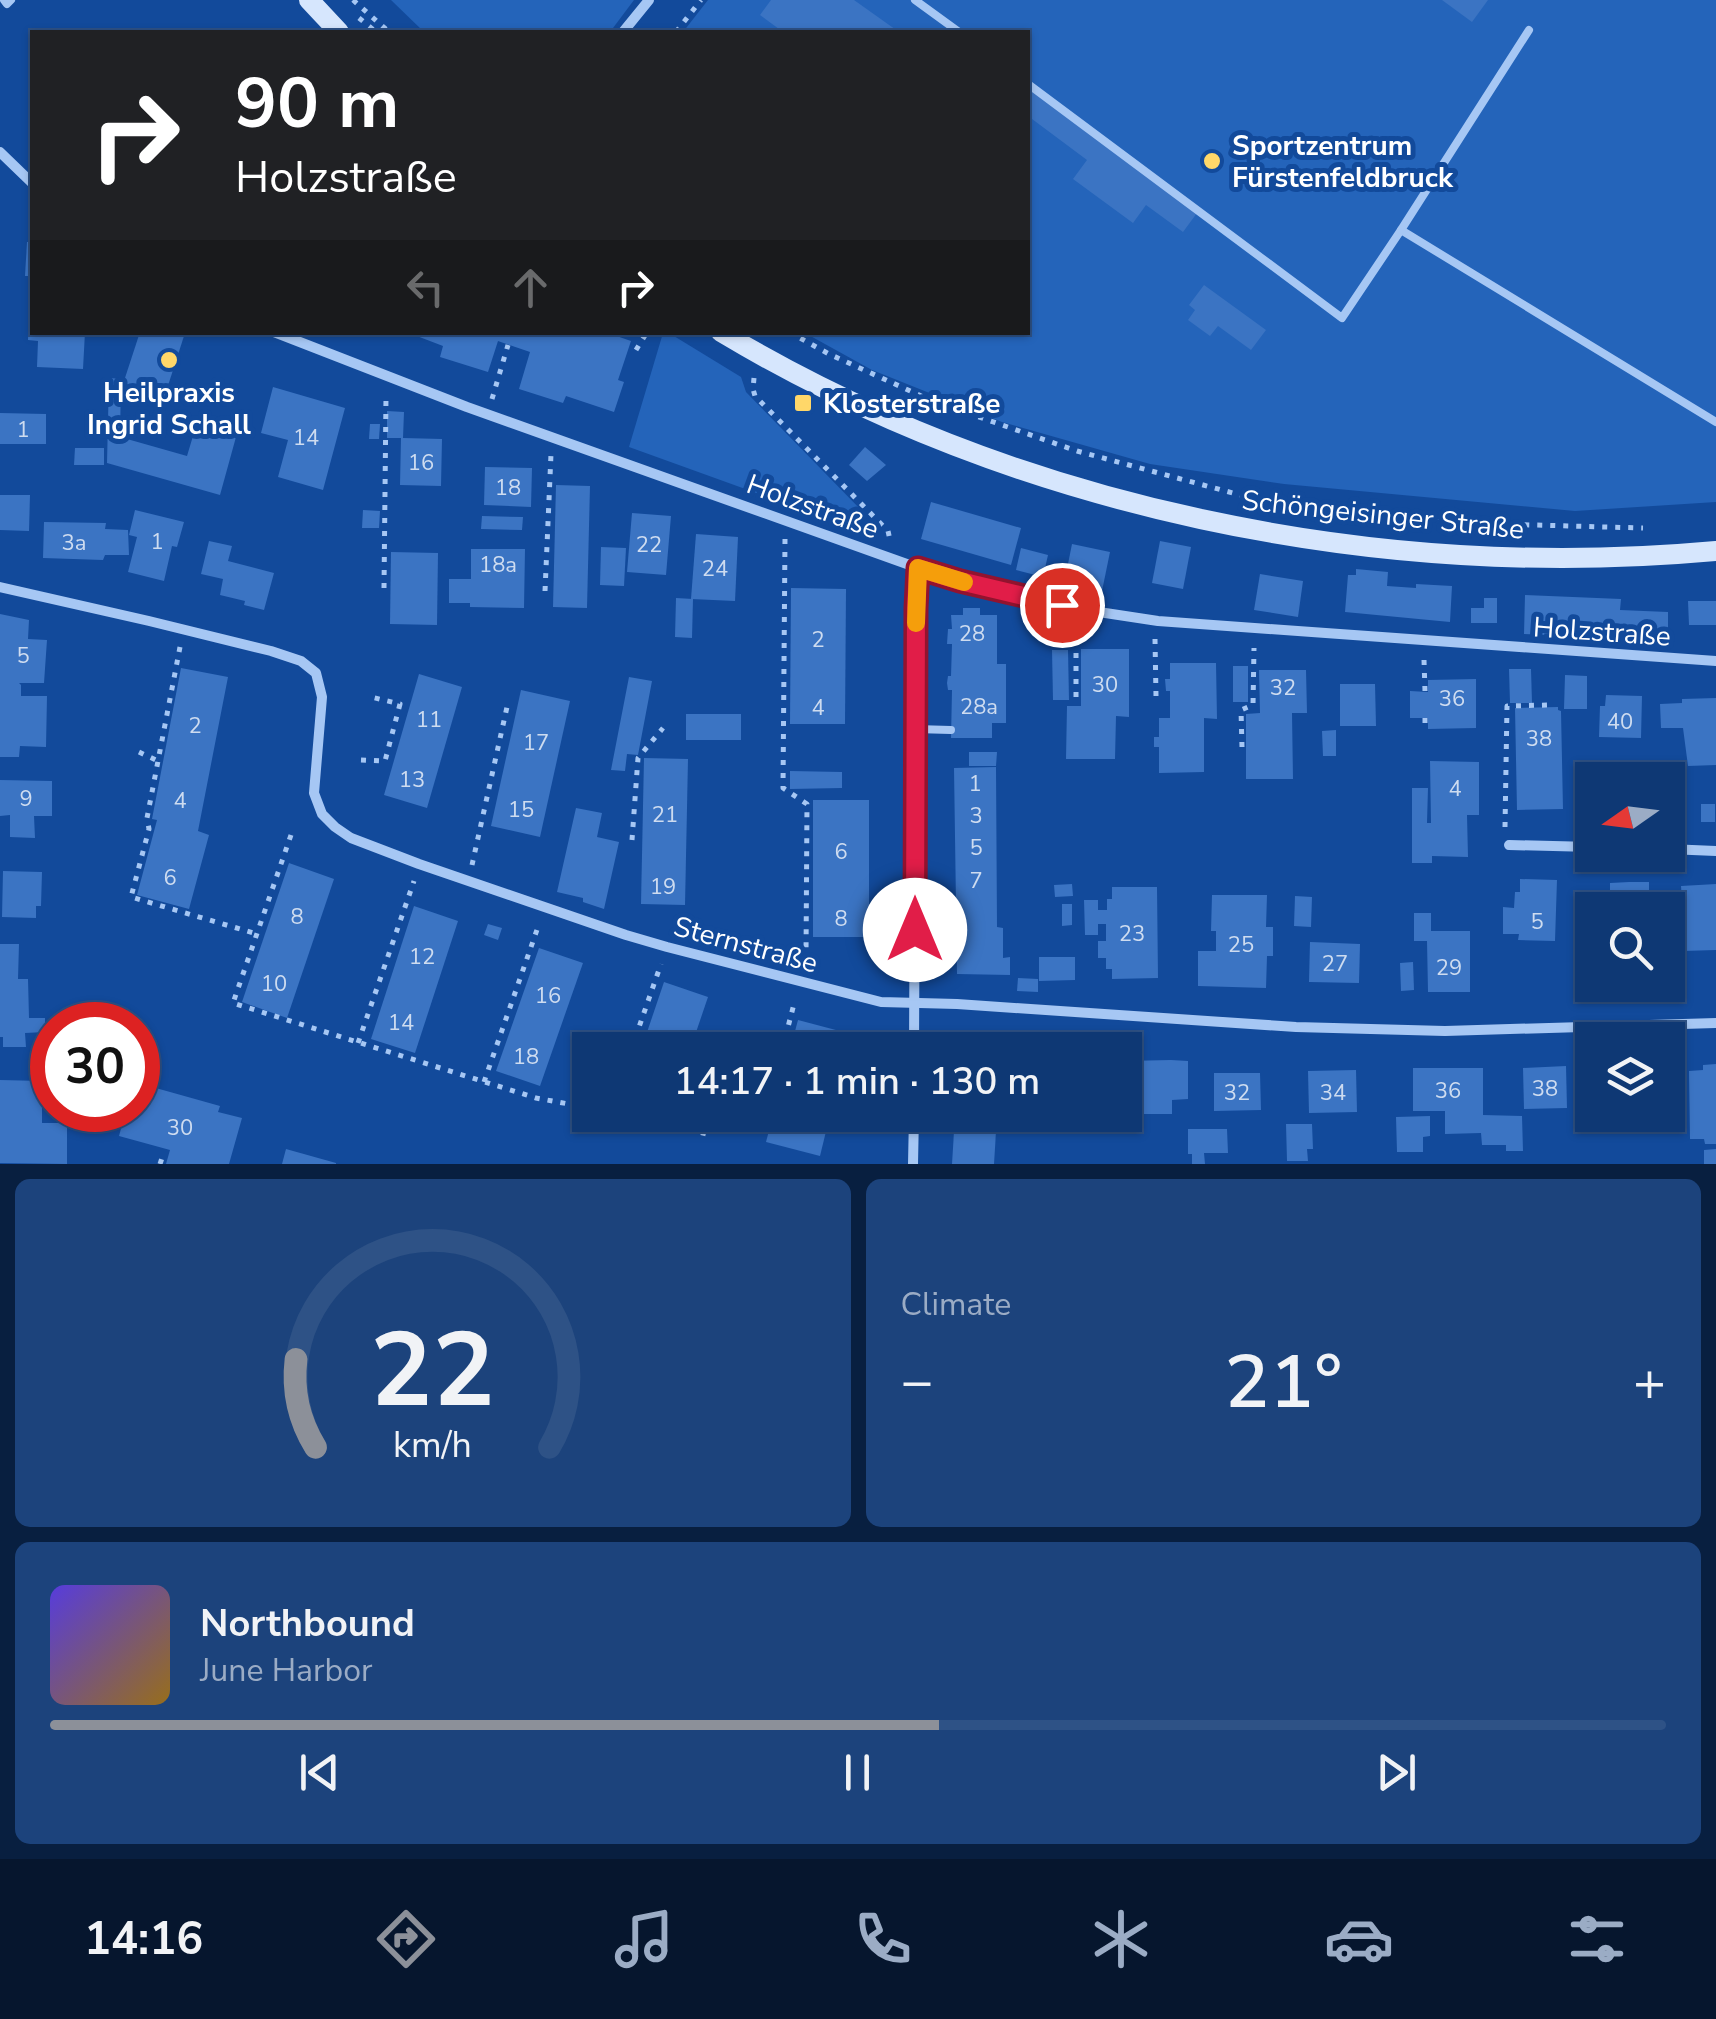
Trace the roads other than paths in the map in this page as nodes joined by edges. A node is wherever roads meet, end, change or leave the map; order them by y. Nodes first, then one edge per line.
1 (309, 0) edge
2 (648, 0) edge
3 (916, 0) edge
4 (337, 30) edge
5 (625, 30) edge
6 (956, 30) edge
7 (1529, 30) dead end
8 (1030, 85) edge
9 (0, 152) edge
10 (30, 182) edge
11 (1401, 230) junction
12 (282, 335) edge
13 (726, 335) edge
14 (1716, 422) edge
15 (1716, 551) edge
16 (918, 568) junction
17 (0, 587) edge
18 (1716, 661) edge
19 (915, 729) junction
20 (951, 730) dead end
21 (1509, 845) road end
22 (1575, 847) edge
23 (1685, 849) edge
24 (1716, 850) edge
25 (915, 1004) junction
26 (1716, 1023) edge
27 (914, 1032) edge
28 (914, 1132) edge
29 (913, 1164) edge

1 - 4 street
2 - 5 street
3 - 6 lane
7 - 11 lane
8 - 11 lane
9 - 10 street
11 - 14 lane
12 - 16 street, Holzstraße
13 - 15 street, Schöngeisinger Straße
16 - 18 street, Holzstraße
16 - 19 street
17 - 25 street, Sternstraße
19 - 20 lane
19 - 25 street
21 - 22 street
23 - 24 street
25 - 26 street, Sternstraße
25 - 27 street
28 - 29 street

